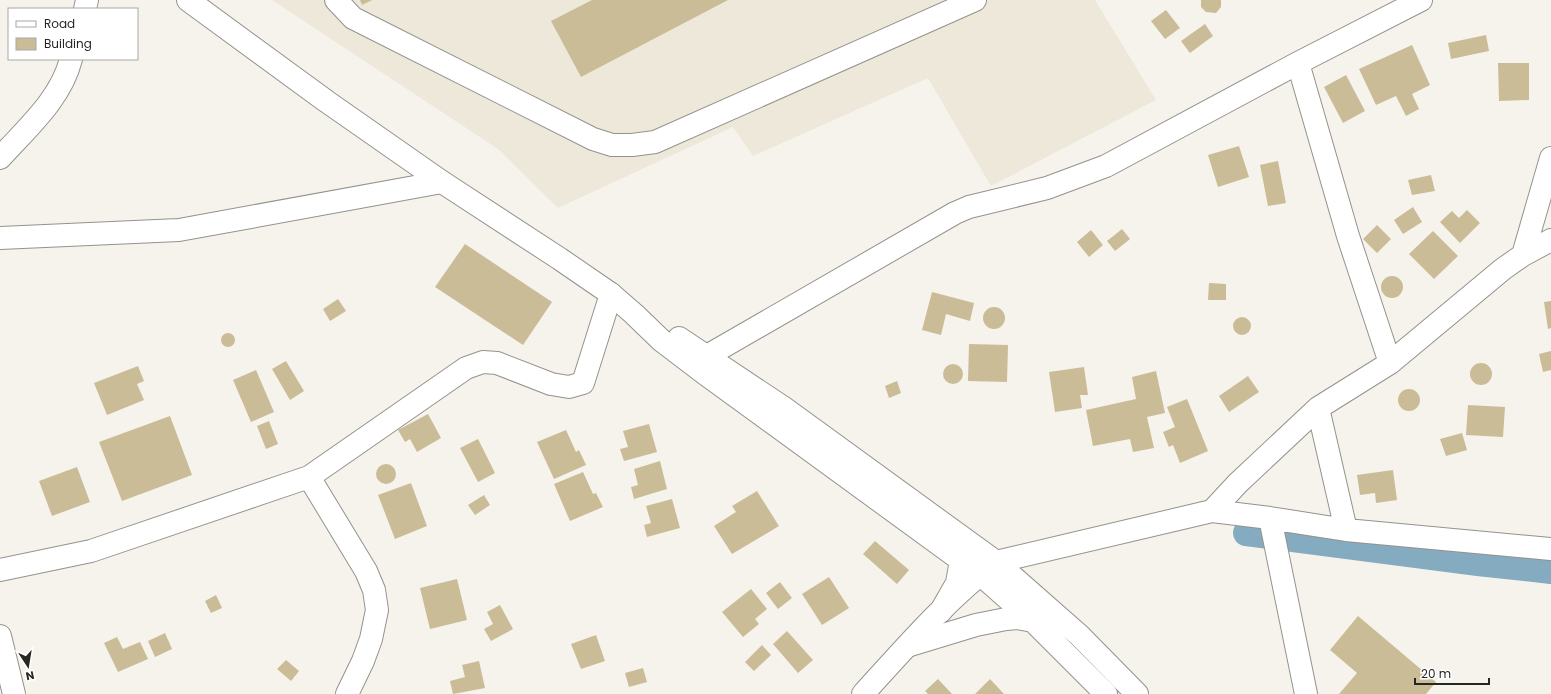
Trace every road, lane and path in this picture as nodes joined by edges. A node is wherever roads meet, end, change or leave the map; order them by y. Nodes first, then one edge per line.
1 (188, 0) edge
2 (336, 0) edge
3 (975, 0) edge
4 (1421, 0) edge
5 (348, 9) edge
6 (71, 60) edge
7 (1298, 63) junction
8 (0, 158) edge
9 (1551, 158) edge
10 (442, 182) junction
11 (0, 238) edge
12 (1551, 240) edge
13 (1522, 255) junction
14 (611, 294) junction
15 (634, 314) junction
16 (708, 356) junction
17 (1390, 363) junction
18 (1318, 408) junction
19 (309, 477) junction
20 (1212, 511) junction
21 (1270, 518) junction
22 (1346, 530) junction
23 (1551, 549) edge
24 (961, 560) junction
25 (988, 568) junction
26 (0, 570) edge
27 (942, 611) junction
28 (1033, 621) junction
29 (0, 636) edge
30 (907, 646) junction
31 (14, 694) edge
32 (347, 694) edge
33 (863, 694) edge
34 (1106, 694) edge
35 (1136, 694) edge
36 (1306, 694) edge

1 - 10 street
2 - 5 street
3 - 5 street
4 - 7 street
6 - 8 street
7 - 16 street
7 - 17 street
9 - 13 street
10 - 11 street
10 - 14 street
12 - 13 street
13 - 17 street
14 - 15 street
14 - 19 street
15 - 16 street
15 - 24 street
16 - 25 street
17 - 18 street
18 - 20 street
18 - 22 street
19 - 26 street
19 - 32 street
20 - 21 street
20 - 25 street
21 - 22 street
21 - 36 street
22 - 23 street
24 - 25 street
24 - 27 street
25 - 27 street
25 - 28 street
25 - 35 street
27 - 30 street
28 - 30 street
28 - 34 street
29 - 31 street
30 - 33 street

